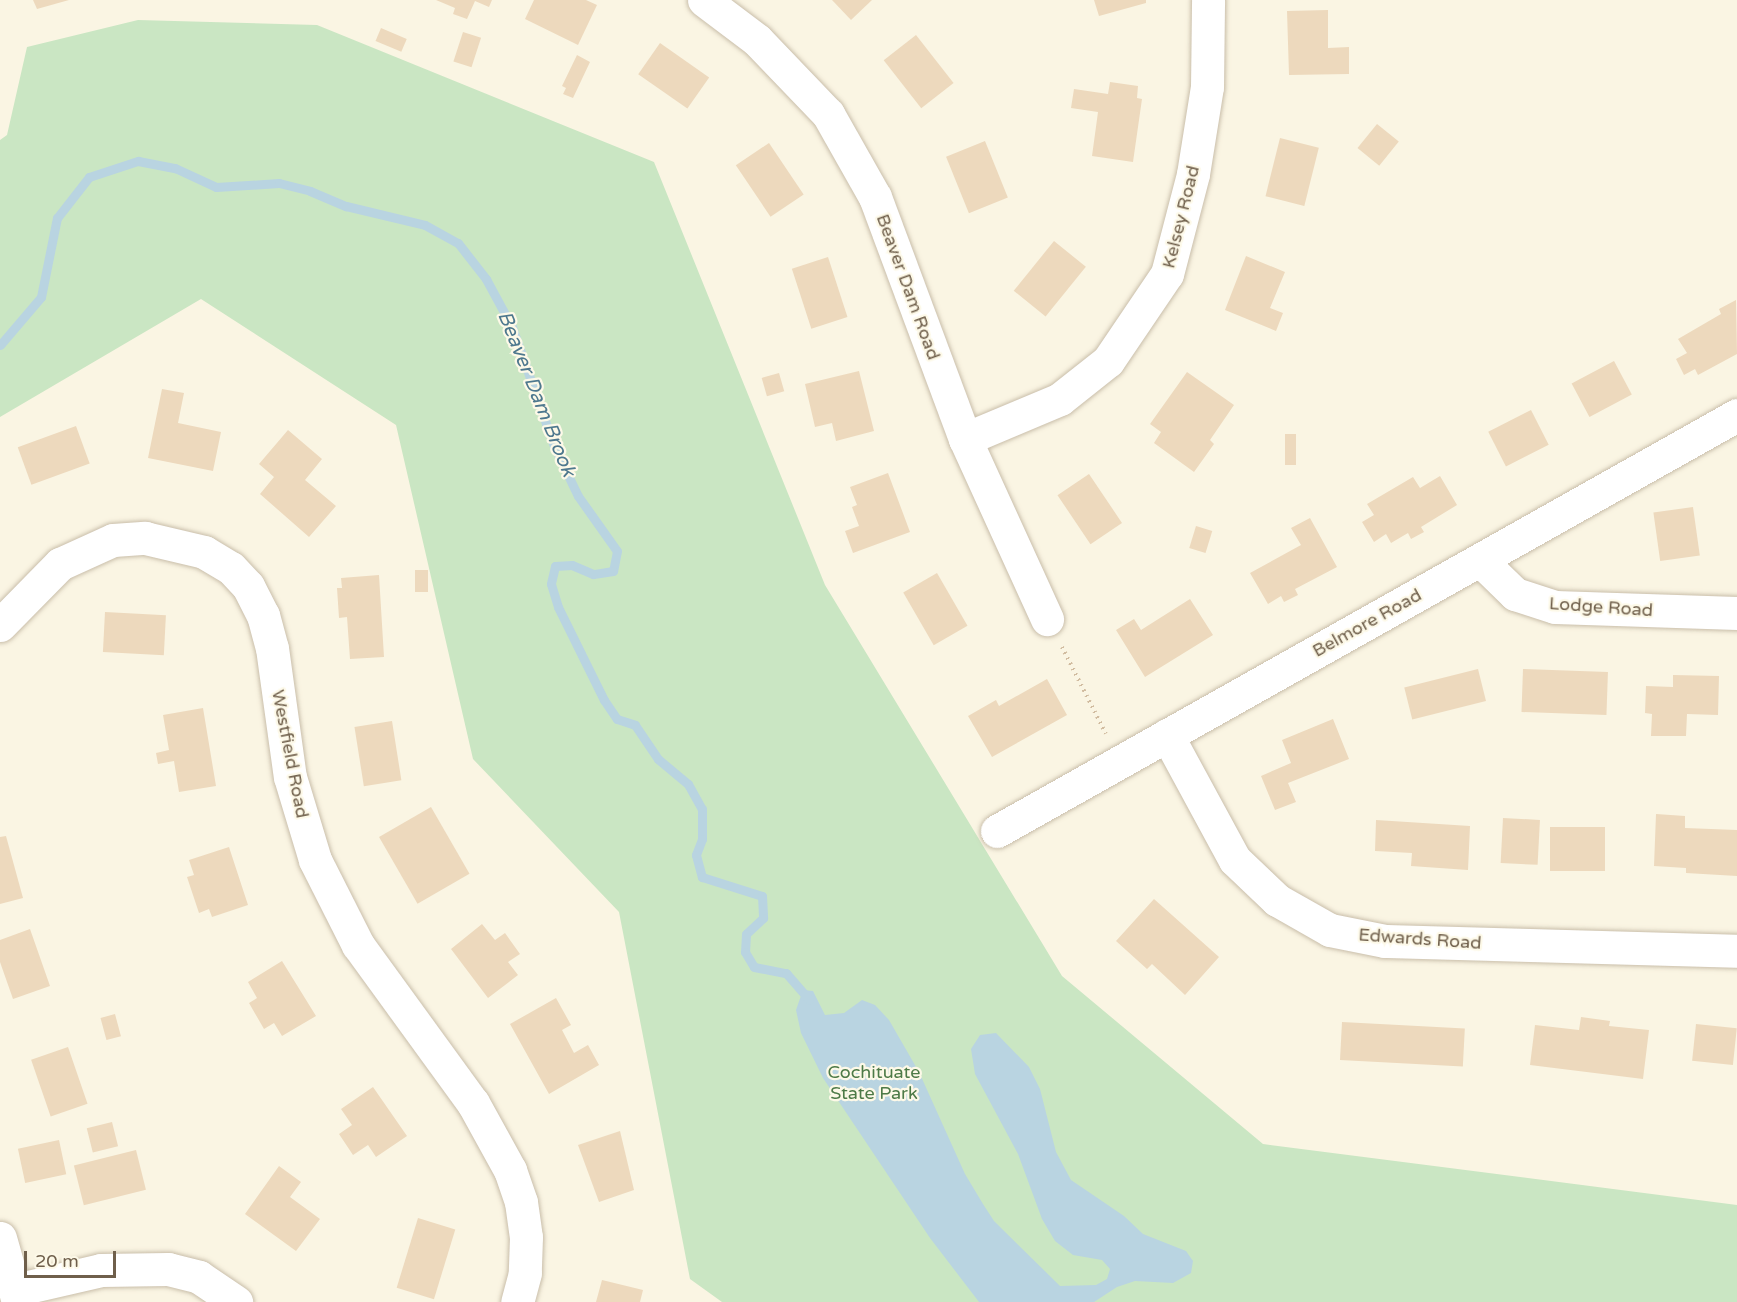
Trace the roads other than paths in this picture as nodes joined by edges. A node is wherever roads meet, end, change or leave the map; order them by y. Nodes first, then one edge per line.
1 (704, 0) edge
2 (1208, 0) edge
3 (1737, 415) edge
4 (964, 439) junction
5 (1480, 560) junction
6 (1044, 611) road end
7 (1737, 614) edge
8 (0, 625) edge
9 (1167, 735) junction
10 (997, 831) dead end
11 (1737, 951) edge
12 (0, 1238) edge
13 (16, 1296) edge
14 (236, 1302) edge
15 (517, 1302) edge

1 - 4 street, Beaver Dam Road
2 - 4 street, Kelsey Road
3 - 5 street, Belmore Road
4 - 6 street, Beaver Dam Road
5 - 7 street, Lodge Road
5 - 9 street, Belmore Road
8 - 15 street, Westfield Road
9 - 10 street, Belmore Road
9 - 11 street, Edwards Road
12 - 13 street
13 - 14 street

